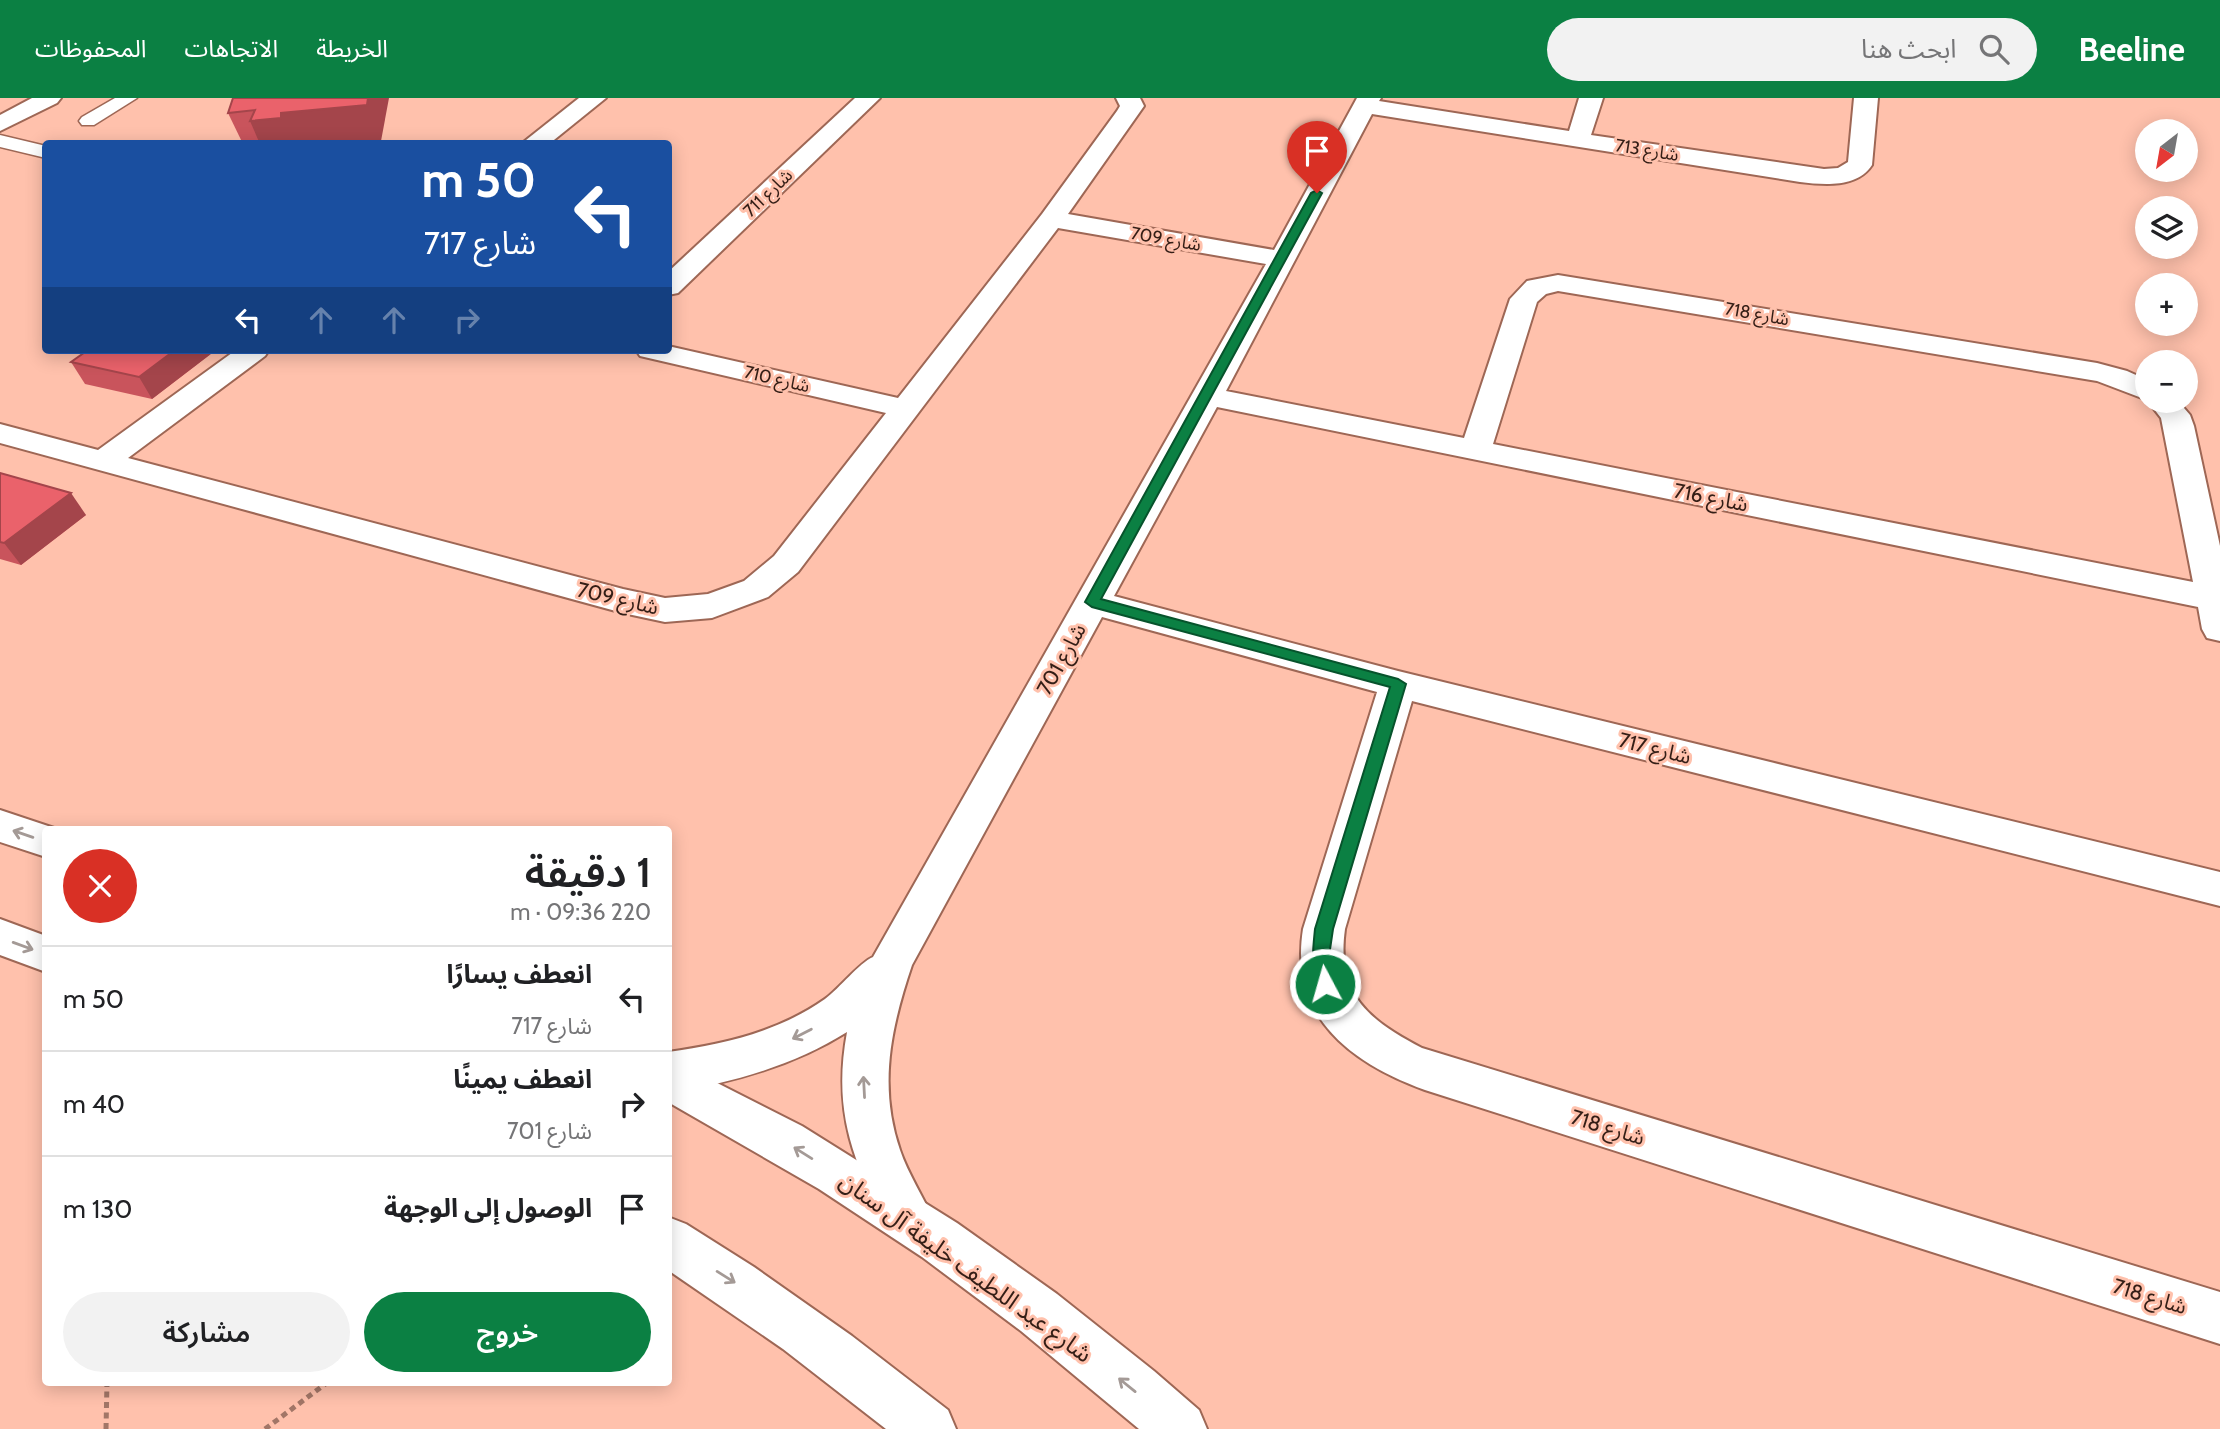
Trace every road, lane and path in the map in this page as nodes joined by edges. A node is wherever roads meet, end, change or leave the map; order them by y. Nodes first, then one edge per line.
1 (49, 98) edge
2 (128, 98) edge
3 (594, 98) edge
4 (867, 98) edge
5 (1128, 98) edge
6 (1591, 98) edge
7 (1866, 98) edge
8 (1367, 102) edge
9 (88, 121) dead end
10 (0, 124) edge
11 (1578, 139) junction
12 (538, 140) edge
13 (0, 141) edge
14 (42, 151) edge
15 (1051, 219) junction
16 (1280, 259) junction
17 (672, 283) edge
18 (250, 354) edge
19 (668, 354) edge
20 (2135, 385) edge
21 (1208, 396) junction
22 (904, 408) junction
23 (2173, 413) edge
24 (0, 433) edge
25 (1476, 449) junction
26 (103, 461) junction
27 (1092, 602) junction
28 (2217, 614) edge
29 (1398, 684) junction
30 (0, 826) edge
31 (42, 840) edge
32 (2220, 889) edge
33 (0, 937) edge
34 (42, 953) edge
35 (892, 961) junction
36 (672, 1072) edge
37 (672, 1080) edge
38 (908, 1219) junction
39 (672, 1244) edge
40 (2220, 1318) edge
41 (107, 1386) edge
42 (323, 1386) edge
43 (106, 1429) edge
44 (265, 1429) edge
45 (929, 1429) edge
46 (1180, 1429) edge

1 - 10 street
2 - 9 lane
3 - 12 street
4 - 17 street, شارع 711
5 - 15 street, شارع 709
6 - 11 street
7 - 11 street, شارع 713
8 - 11 street, شارع 713
8 - 16 street, شارع 701
13 - 14 lane
15 - 16 street, شارع 709
15 - 22 street, شارع 709
16 - 21 street, شارع 701
18 - 26 street
19 - 22 street, شارع 710
20 - 25 street, شارع 718
21 - 25 street, شارع 716
21 - 27 street, شارع 701
22 - 26 street, شارع 709
23 - 28 street
24 - 26 street, شارع 709
25 - 28 street, شارع 716
27 - 29 street, شارع 717
27 - 35 street, شارع 701
29 - 32 street, شارع 717
29 - 40 street, شارع 718
31 -> 30 street
33 -> 34 street
35 -> 36 street, شارع 701
38 -> 35 street, شارع 701
38 -> 37 street, شارع عبد اللطيف خليفة آل سنان
46 -> 38 street, شارع عبد اللطيف خليفة آل سنان
39 -> 45 street
41 - 43 path
42 - 44 path

